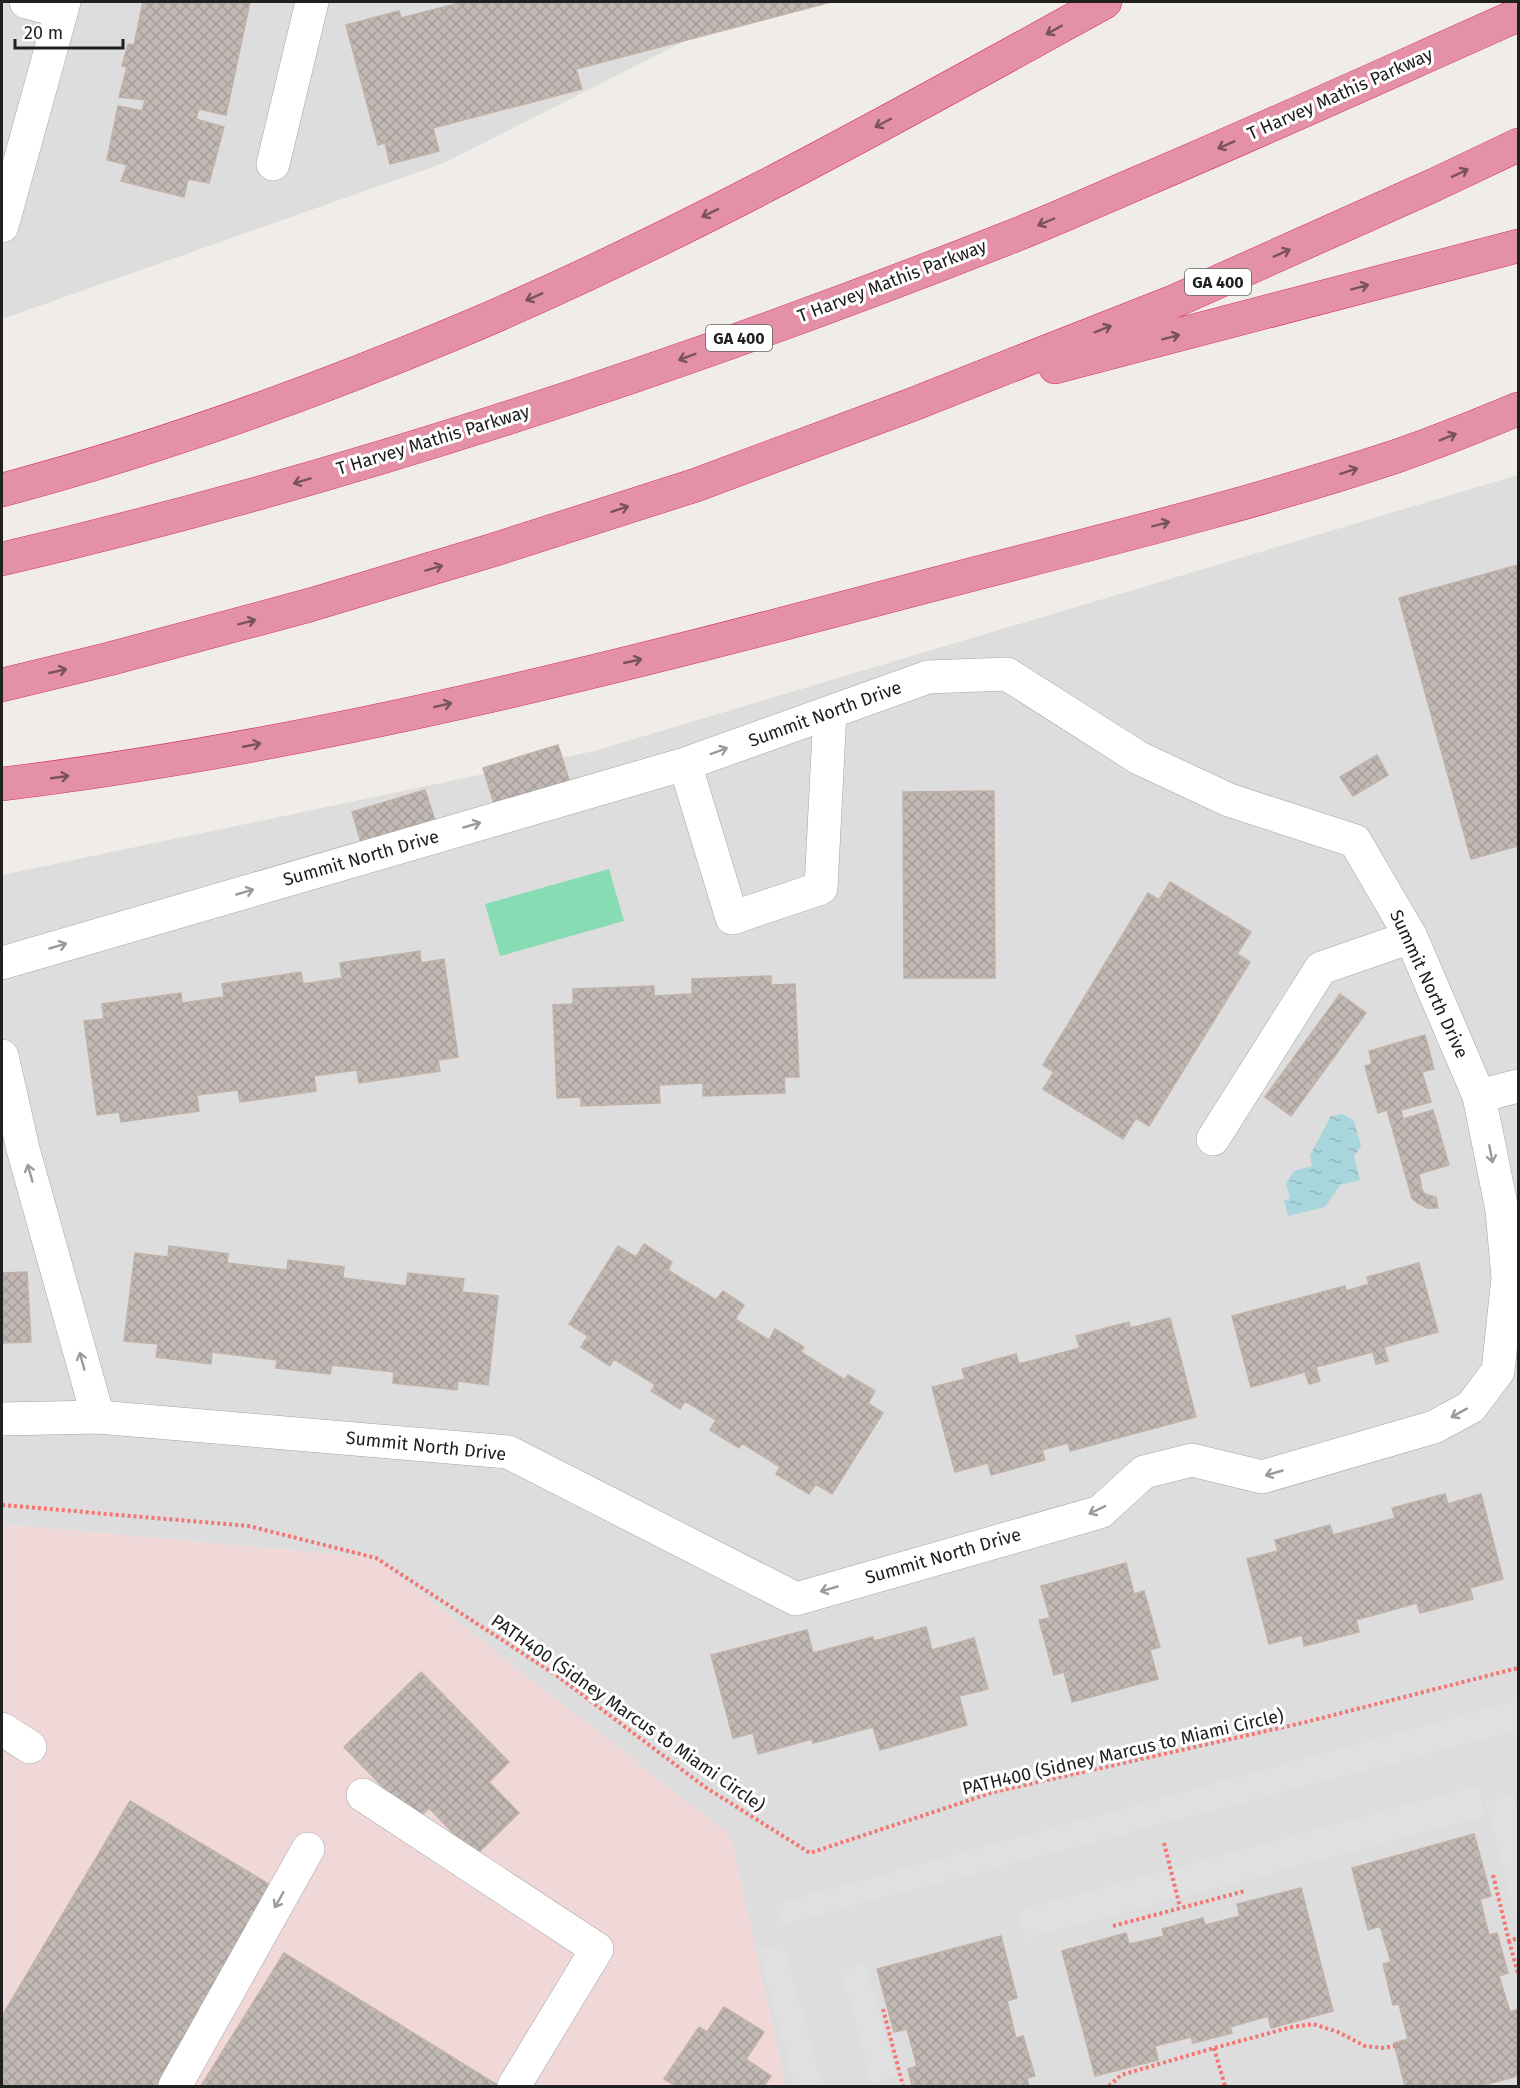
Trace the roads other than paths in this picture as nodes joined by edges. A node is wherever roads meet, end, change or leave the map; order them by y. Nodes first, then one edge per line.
1 (26, 2) edge
2 (312, 2) edge
3 (1105, 2) edge
4 (1518, 3) edge
5 (62, 6) edge
6 (1518, 15) edge
7 (1452, 44) junction
8 (1518, 145) edge
9 (273, 164) dead end
10 (2, 226) edge
11 (1518, 246) edge
12 (911, 405) junction
13 (1518, 409) edge
14 (2, 490) edge
15 (2, 559) edge
16 (2, 685) edge
17 (830, 712) junction
18 (685, 764) junction
19 (2, 784) edge
20 (1411, 937) junction
21 (2, 963) edge
22 (2, 1056) edge
23 (1518, 1086) edge
24 (1479, 1096) junction
25 (1213, 1139) dead end
26 (98, 1417) junction
27 (2, 1419) edge
28 (2, 1729) edge
29 (30, 1747) dead end
30 (363, 1795) dead end
31 (308, 1849) dead end
32 (175, 2086) edge
33 (514, 2086) edge

1 - 5 street
2 - 9 street
3 -> 14 highway
4 - 7 highway
5 - 10 street
6 - 7 highway, T Harvey Mathis Parkway / GA 400
7 -> 15 highway, T Harvey Mathis Parkway / GA 400
12 -> 8 highway, GA 400
12 -> 11 highway
16 -> 12 highway, GA 400
19 -> 13 highway
18 -> 17 street, Summit North Drive
17 - 18 street
17 - 20 street, Summit North Drive
21 -> 18 street, Summit North Drive
20 - 24 street, Summit North Drive
20 - 25 street
26 -> 22 street
23 - 24 street
24 -> 26 street, Summit North Drive
26 - 27 street, Summit North Drive
28 - 29 street
30 - 33 street
31 -> 32 street

